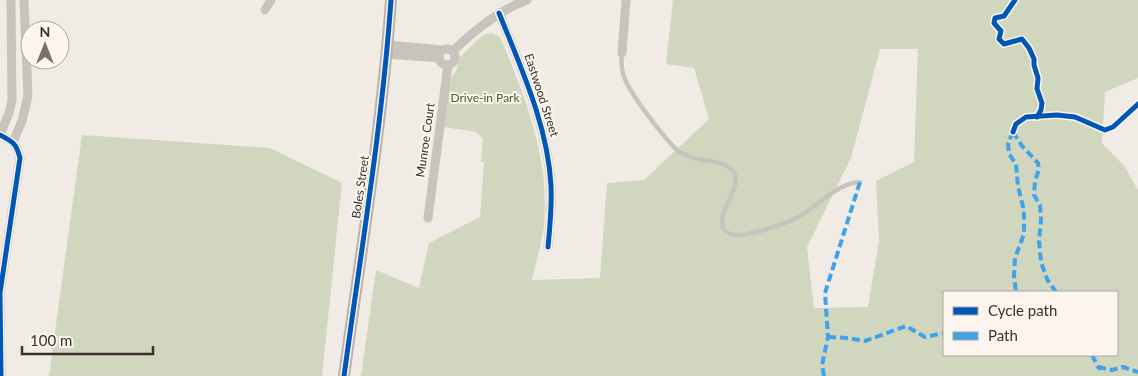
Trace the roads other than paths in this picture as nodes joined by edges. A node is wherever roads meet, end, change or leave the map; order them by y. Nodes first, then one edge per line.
1 (10, 0) edge
2 (24, 0) edge
3 (271, 0) edge
4 (391, 0) edge
5 (526, 0) edge
6 (626, 0) edge
7 (265, 10) dead end
8 (499, 13) junction
9 (387, 49) junction
10 (454, 51) junction
11 (622, 53) joint
12 (441, 54) junction
13 (448, 65) junction
14 (0, 135) edge
15 (13, 142) junction
16 (860, 182) dead end
17 (428, 218) dead end
18 (548, 247) dead end
19 (1, 376) edge
20 (344, 376) edge

1 - 14 street
2 - 15 street
3 - 7 street
4 - 9 street, Boles Street
5 - 8 street
6 - 11 street
8 - 10 street
8 - 18 street, Eastwood Street
9 - 12 street
9 - 20 street, Boles Street
10 - 12 street
10 - 13 street
11 - 16 lane
12 - 13 street
13 - 17 street, Munroe Court
14 - 15 street
15 - 19 street

